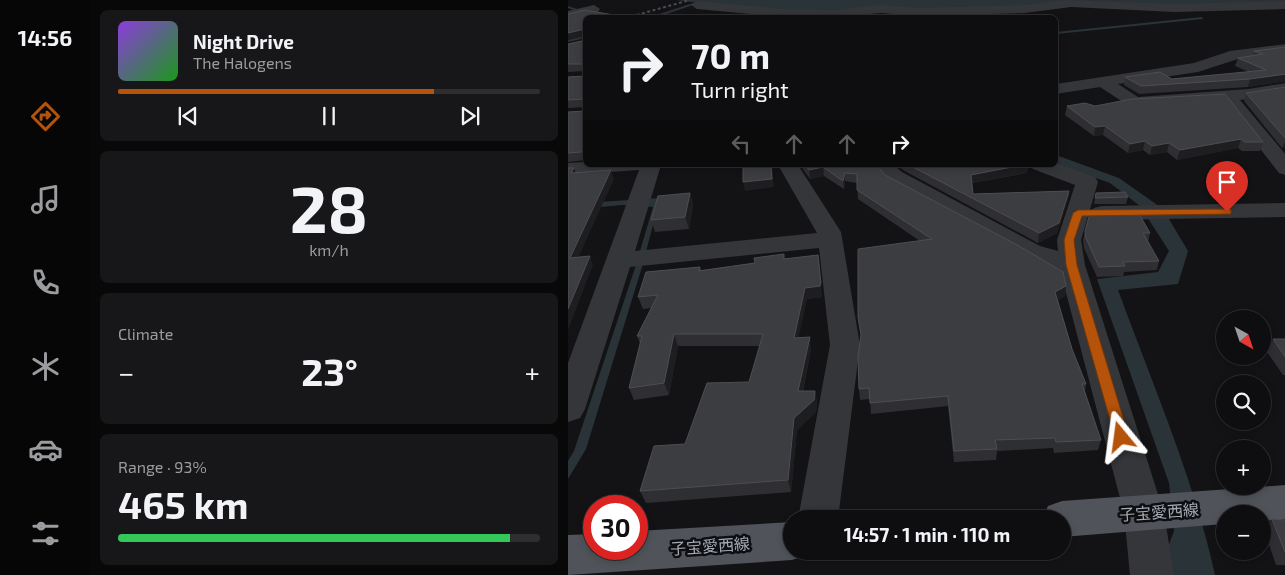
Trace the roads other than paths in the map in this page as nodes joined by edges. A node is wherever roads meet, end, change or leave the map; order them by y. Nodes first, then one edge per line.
1 (697, 5) dead end
2 (1269, 5) junction
3 (1286, 5) edge
4 (594, 8) dead end
5 (1286, 12) edge
6 (568, 15) edge
7 (1278, 48) edge
8 (1198, 67) junction
9 (1102, 82) junction
10 (1222, 84) junction
11 (1059, 88) edge
12 (1286, 88) edge
13 (1133, 100) junction
14 (1086, 103) edge
15 (1109, 105) edge
16 (609, 167) edge
17 (650, 167) edge
18 (789, 167) edge
19 (884, 167) edge
20 (1046, 167) edge
21 (1286, 169) edge
22 (568, 170) edge
23 (1286, 210) edge
24 (1078, 213) junction
25 (830, 239) junction
26 (634, 258) junction
27 (1072, 265) junction
28 (568, 409) edge
29 (1286, 502) edge
30 (819, 510) edge
31 (1171, 511) junction
32 (1071, 518) edge
33 (783, 542) edge
34 (568, 555) edge
35 (1152, 575) edge

1 - 2 street
2 - 3 street
2 - 5 street
4 - 6 street
7 - 8 street
8 - 9 street
8 - 10 street
9 - 11 street
9 - 13 street
10 - 12 street
10 - 13 street
10 - 21 street
11 - 14 street
13 - 15 street
16 - 22 street
17 - 26 street
18 - 25 street
19 - 27 street
20 - 24 street
23 - 24 street
24 - 27 street
25 - 26 street
25 - 30 street
26 - 28 street
27 - 31 street
29 - 31 main road, 子宝愛西線
31 - 32 main road, 子宝愛西線
31 - 35 street
33 - 34 main road, 子宝愛西線

